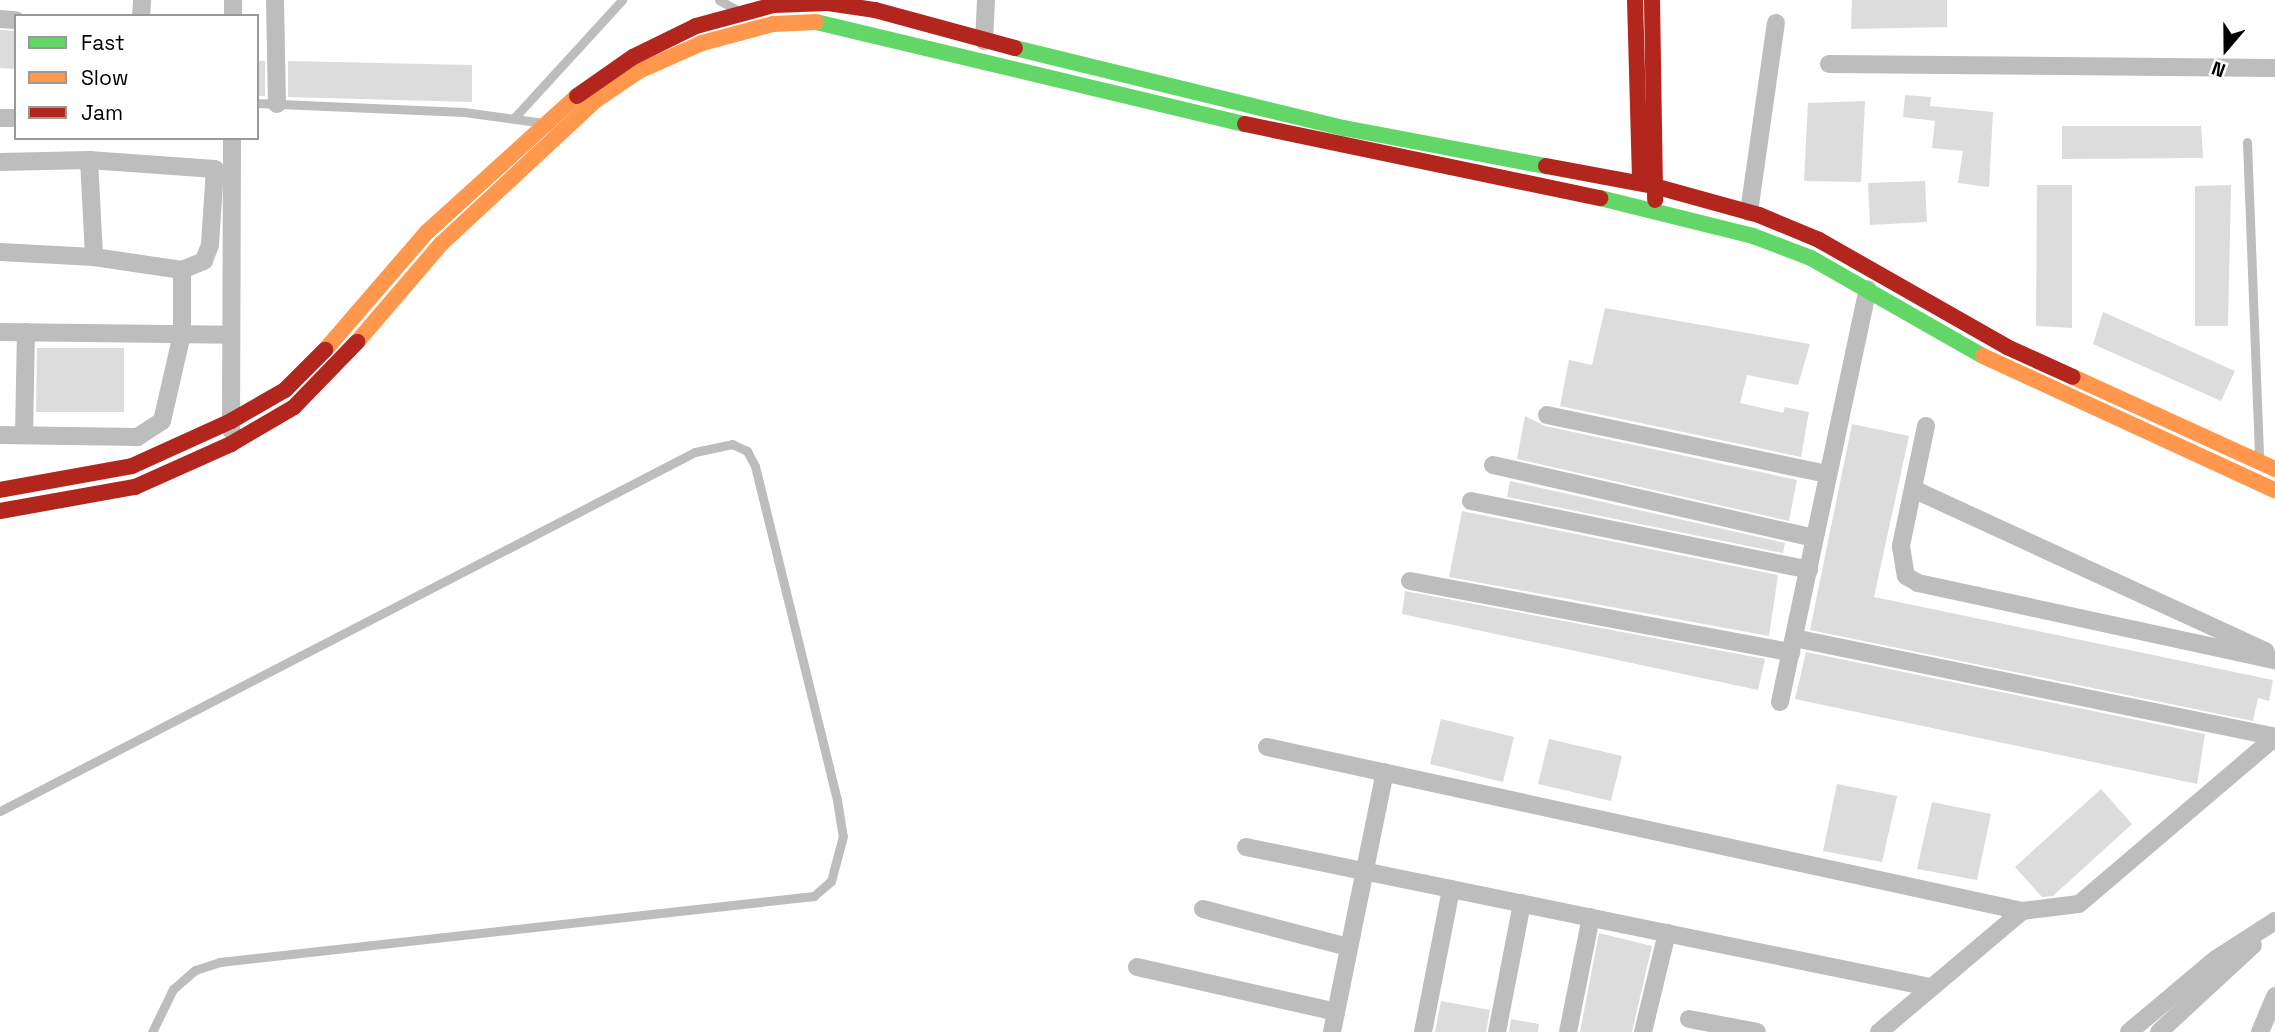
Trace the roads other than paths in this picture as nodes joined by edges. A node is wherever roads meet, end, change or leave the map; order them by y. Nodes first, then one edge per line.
1 (275, 0) edge
2 (622, 0) edge
3 (719, 0) edge
4 (986, 0) edge
5 (1635, 0) edge
6 (1653, 0) edge
7 (774, 2) edge
8 (795, 2) edge
9 (744, 13) junction
10 (795, 23) junction
11 (1776, 23) dead end
12 (774, 24) junction
13 (984, 40) junction
14 (1829, 64) dead end
15 (2275, 68) edge
16 (259, 103) edge
17 (277, 104) junction
18 (514, 118) junction
19 (546, 123) junction
20 (232, 140) edge
21 (2247, 142) dead end
22 (89, 160) junction
23 (0, 162) edge
24 (1647, 186) junction
25 (1639, 206) junction
26 (1655, 210) junction
27 (1749, 212) junction
28 (0, 252) edge
29 (94, 257) junction
30 (182, 270) junction
31 (1868, 289) junction
32 (0, 332) edge
33 (26, 332) junction
34 (182, 334) junction
35 (232, 335) junction
36 (1547, 415) dead end
37 (231, 421) junction
38 (1926, 426) dead end
39 (24, 434) junction
40 (0, 435) edge
41 (231, 444) junction
42 (2259, 463) junction
43 (1493, 465) dead end
44 (2275, 469) edge
45 (1826, 474) junction
46 (1913, 489) junction
47 (0, 490) edge
48 (2275, 490) edge
49 (1471, 501) dead end
50 (0, 511) edge
51 (1814, 538) junction
52 (1809, 570) junction
53 (1410, 581) dead end
54 (1792, 645) junction
55 (2275, 655) edge
56 (2275, 660) edge
57 (1780, 702) dead end
58 (1267, 747) dead end
59 (1385, 772) junction
60 (0, 811) edge
61 (1246, 846) dead end
62 (1363, 870) junction
63 (1451, 889) junction
64 (1522, 903) junction
65 (1203, 909) dead end
66 (2022, 911) junction
67 (1591, 917) junction
68 (2275, 922) edge
69 (1667, 933) junction
70 (1348, 947) junction
71 (1138, 967) dead end
72 (1929, 986) junction
73 (2275, 996) edge
74 (1336, 1012) junction
75 (1689, 1018) dead end
76 (152, 1032) edge
77 (1332, 1032) edge
78 (1423, 1032) edge
79 (1497, 1032) edge
80 (1568, 1032) edge
81 (1643, 1032) edge
82 (1757, 1032) edge
83 (1879, 1032) edge
84 (2129, 1032) edge
85 (2159, 1032) edge
86 (2260, 1032) edge

1 - 17 street
2 - 18 lane
3 - 9 lane
4 - 13 street
5 - 24 main road
6 - 24 main road
7 - 8 main road
7 - 9 main road
7 - 12 main road
8 - 10 main road
8 - 13 main road
9 - 19 main road
10 - 12 main road
10 - 25 main road
11 - 27 street
12 - 41 main road
13 - 24 main road
14 - 15 street
16 - 17 lane
17 - 18 lane
18 - 19 lane
19 - 37 main road
20 - 35 street
21 - 42 lane
22 - 23 street
22 - 29 street
22 - 30 street
24 - 25 main road
24 - 26 main road
24 - 27 main road
25 - 26 main road
26 - 31 main road
27 - 42 main road
28 - 29 street
29 - 30 street
30 - 34 street
31 - 45 street
31 - 48 main road
32 - 33 street
33 - 34 street
33 - 39 street
34 - 35 street
34 - 39 street
35 - 37 street
36 - 45 street
37 - 41 street
37 - 47 main road
38 - 46 street
39 - 40 street
41 - 50 main road
42 - 44 main road
43 - 51 street
45 - 51 street
46 - 55 street
46 - 56 street
49 - 52 street
51 - 52 street
52 - 54 street
53 - 54 street
54 - 57 street
54 - 66 street
58 - 59 street
59 - 62 street
59 - 66 street
60 - 76 lane
61 - 62 street
62 - 63 street
62 - 70 street
63 - 64 street
63 - 78 street
64 - 67 street
64 - 79 street
65 - 70 street
66 - 72 street
67 - 69 street
67 - 80 street
68 - 84 street
68 - 85 street
69 - 72 street
69 - 81 street
70 - 74 street
71 - 74 street
72 - 83 street
73 - 86 street
74 - 77 street
75 - 82 street

